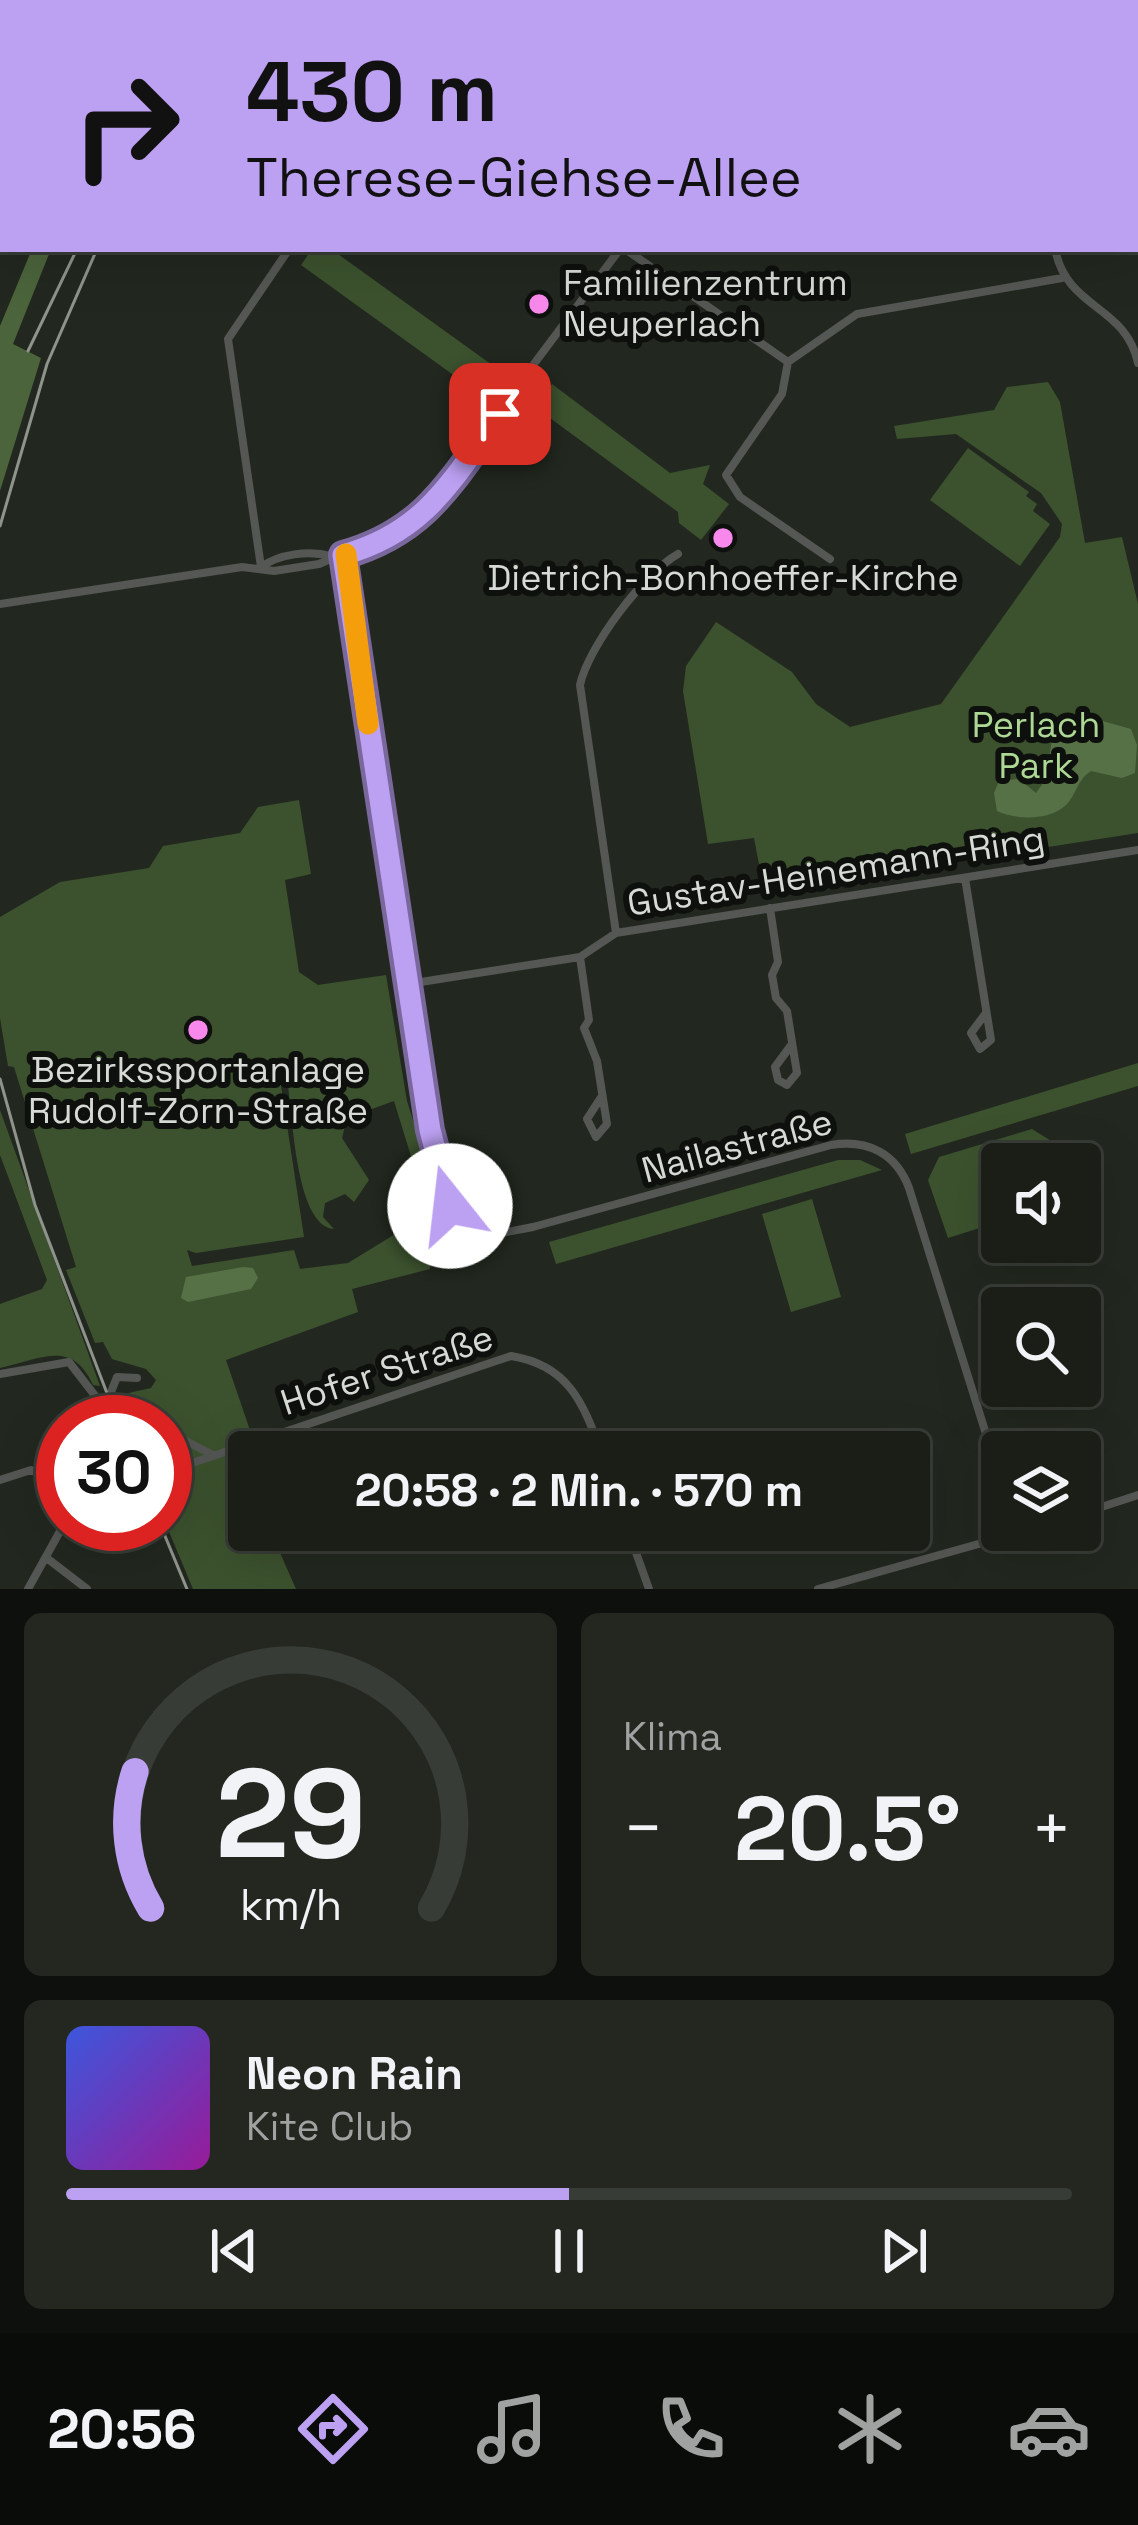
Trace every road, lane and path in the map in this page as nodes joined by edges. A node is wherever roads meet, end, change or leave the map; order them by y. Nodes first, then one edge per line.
1 (287, 252) edge
2 (620, 252) edge
3 (626, 252) edge
4 (1056, 252) edge
5 (1062, 278) junction
6 (788, 362) junction
7 (1138, 363) edge
8 (678, 554) dead end
9 (337, 555) junction
10 (830, 559) dead end
11 (261, 567) junction
12 (0, 604) edge
13 (1138, 850) edge
14 (964, 878) junction
15 (770, 908) junction
16 (616, 933) junction
17 (580, 957) junction
18 (408, 984) junction
19 (986, 1013) dead end
20 (792, 1044) junction
21 (602, 1096) junction
22 (0, 1373) edge
23 (137, 1378) dead end
24 (94, 1395) edge
25 (108, 1395) edge
26 (284, 1431) edge
27 (591, 1431) edge
28 (985, 1431) edge
29 (192, 1444) edge
30 (228, 1450) edge
31 (212, 1455) junction
32 (192, 1462) edge
33 (36, 1471) edge
34 (0, 1480) edge
35 (1138, 1495) edge
36 (1101, 1507) edge
37 (981, 1543) edge
38 (51, 1551) edge
39 (635, 1551) edge
40 (47, 1559) junction
41 (837, 1586) edge
42 (28, 1589) edge
43 (87, 1589) edge
44 (649, 1589) edge
45 (818, 1589) edge

1 - 11 street
2 - 9 street
3 - 6 street
4 - 5 street
5 - 6 street
5 - 7 street
6 - 10 street
8 - 16 street
9 - 11 street
9 - 18 street
11 - 12 street
13 - 14 street, Gustav-Heinemann-Ring
14 - 15 street, Gustav-Heinemann-Ring
14 - 19 street
15 - 16 street, Gustav-Heinemann-Ring
15 - 20 street
16 - 17 street, Gustav-Heinemann-Ring
17 - 18 street, Gustav-Heinemann-Ring
17 - 21 street
18 - 28 street, Nailastraße
20 - 20 street
21 - 21 street
22 - 24 street
23 - 25 street
26 - 27 street, Hofer Straße
29 - 31 street
30 - 31 street, Hofer Straße
31 - 32 street, Hofer Straße
33 - 34 street
35 - 36 street
37 - 41 street
38 - 40 street
39 - 44 street
40 - 42 street
40 - 43 street
41 - 45 street

